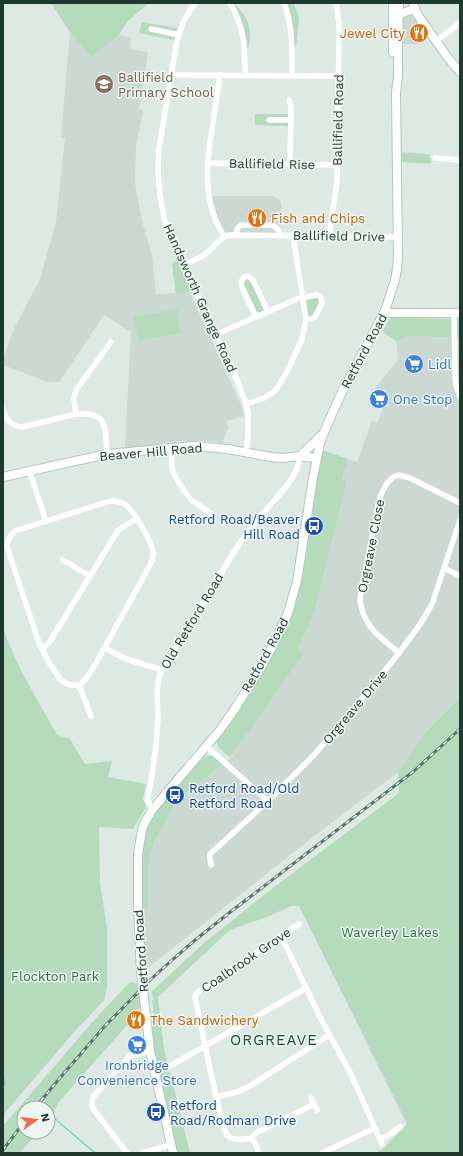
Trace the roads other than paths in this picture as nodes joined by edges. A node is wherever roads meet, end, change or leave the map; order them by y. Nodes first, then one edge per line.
1 (195, 3) edge
2 (230, 3) edge
3 (284, 3) edge
4 (336, 3) edge
5 (393, 3) edge
6 (399, 3) edge
7 (405, 3) edge
8 (414, 9) edge
9 (399, 15) junction
10 (460, 23) edge
11 (151, 29) dead end
12 (178, 35) junction
13 (436, 40) junction
14 (460, 72) edge
15 (171, 75) junction
16 (220, 75) junction
17 (245, 75) junction
18 (292, 76) junction
19 (338, 76) junction
20 (396, 92) junction
21 (289, 100) dead end
22 (269, 120) dead end
23 (291, 120) junction
24 (435, 158) dead end
25 (460, 162) edge
26 (207, 163) junction
27 (290, 165) junction
28 (337, 165) junction
29 (236, 235) junction
30 (293, 235) junction
31 (224, 236) junction
32 (281, 236) junction
33 (328, 236) junction
34 (398, 237) junction
35 (184, 264) junction
36 (303, 297) junction
37 (385, 311) junction
38 (268, 312) junction
39 (457, 313) edge
40 (256, 317) junction
41 (306, 319) junction
42 (216, 335) junction
43 (111, 342) dead end
44 (460, 397) edge
45 (246, 404) junction
46 (3, 409) edge
47 (76, 414) junction
48 (323, 434) junction
49 (171, 448) junction
50 (246, 452) junction
51 (107, 454) junction
52 (301, 454) junction
53 (317, 454) junction
54 (29, 470) junction
55 (3, 477) edge
56 (460, 503) edge
57 (212, 514) dead end
58 (136, 519) junction
59 (460, 520) edge
60 (46, 521) junction
61 (63, 560) dead end
62 (444, 568) junction
63 (90, 576) junction
64 (460, 576) edge
65 (105, 648) junction
66 (42, 649) junction
67 (399, 653) junction
68 (162, 670) junction
69 (79, 685) junction
70 (91, 716) dead end
71 (206, 746) junction
72 (268, 801) junction
73 (152, 810) junction
74 (211, 865) dead end
75 (299, 924) dead end
76 (281, 936) junction
77 (306, 988) junction
78 (329, 1035) junction
79 (205, 1046) junction
80 (150, 1051) junction
81 (154, 1071) junction
82 (216, 1097) junction
83 (311, 1098) dead end
84 (314, 1104) junction
85 (317, 1110) dead end
86 (400, 1127) dead end
87 (375, 1128) junction
88 (252, 1139) junction
89 (172, 1149) edge
90 (127, 1153) edge
91 (142, 1153) edge
92 (259, 1153) edge
93 (322, 1153) edge

1 - 12 street, Handsworth Grange Road
2 - 17 street
3 - 18 street
4 - 19 street, Ballifield Road
5 - 20 main road, Retford Road
6 - 9 main road, Retford Road
7 - 8 main road
8 - 9 main road
8 - 13 main road
9 - 20 main road, Retford Road
10 - 13 street
11 - 12 street
12 - 15 street, Handsworth Grange Road
13 - 14 main road
15 - 16 street
15 - 35 street, Handsworth Grange Road
16 - 17 street
16 - 26 street
17 - 18 street
18 - 19 street
19 - 28 street, Ballifield Road
20 - 34 main road, Retford Road
21 - 23 street
22 - 23 street
23 - 27 street
24 - 25 street
26 - 27 street, Ballifield Rise
26 - 31 street
27 - 28 street, Ballifield Rise
28 - 33 street, Ballifield Road
29 - 31 street, Ballifield Drive
29 - 32 street, Ballifield Drive
29 - 32 street, Ballifield Drive
30 - 32 street, Ballifield Drive
30 - 33 street, Ballifield Drive
30 - 36 street
31 - 35 street
33 - 34 street, Ballifield Drive
34 - 37 main road, Retford Road
35 - 42 street, Handsworth Grange Road
36 - 38 street
36 - 41 street
36 - 41 street
37 - 39 main road
37 - 48 main road, Retford Road
38 - 40 street
38 - 40 street
39 - 44 street
40 - 42 street
41 - 45 street
42 - 45 street, Handsworth Grange Road
43 - 47 street
45 - 50 street, Handsworth Grange Road
46 - 47 street
47 - 51 street
48 - 52 main road
48 - 53 main road, Retford Road
49 - 50 main road, Beaver Hill Road
49 - 51 main road, Beaver Hill Road
49 - 57 street
50 - 52 main road, Beaver Hill Road
51 - 54 main road, Beaver Hill Road
52 - 53 main road, Beaver Hill Road
52 - 68 street, Old Retford Road
53 - 71 main road, Retford Road
54 - 55 main road, Beaver Hill Road
54 - 60 street
56 - 67 street, Orgreave Close
58 - 60 street
58 - 63 street
58 - 65 street
59 - 62 street, Orgreave Drive
60 - 66 street
61 - 63 street
62 - 64 street
62 - 67 street, Orgreave Drive
63 - 66 street
65 - 68 street
65 - 69 street
66 - 69 street
67 - 72 street, Orgreave Drive
68 - 73 street, Old Retford Road
69 - 70 street
71 - 72 street
71 - 73 main road, Retford Road
72 - 74 street, Orgreave Drive
73 - 80 main road, Retford Road
75 - 76 street, Coalbrook Grove
76 - 77 street
76 - 79 street, Coalbrook Grove
77 - 78 street
77 - 79 street
78 - 82 street
78 - 87 street
79 - 81 street
79 - 82 street
80 - 81 main road, Retford Road
80 - 90 street
81 - 89 main road, Retford Road
82 - 88 street
83 - 84 street
84 - 85 street
84 - 88 street
86 - 87 street
87 - 93 street
88 - 92 street
89 - 91 street

